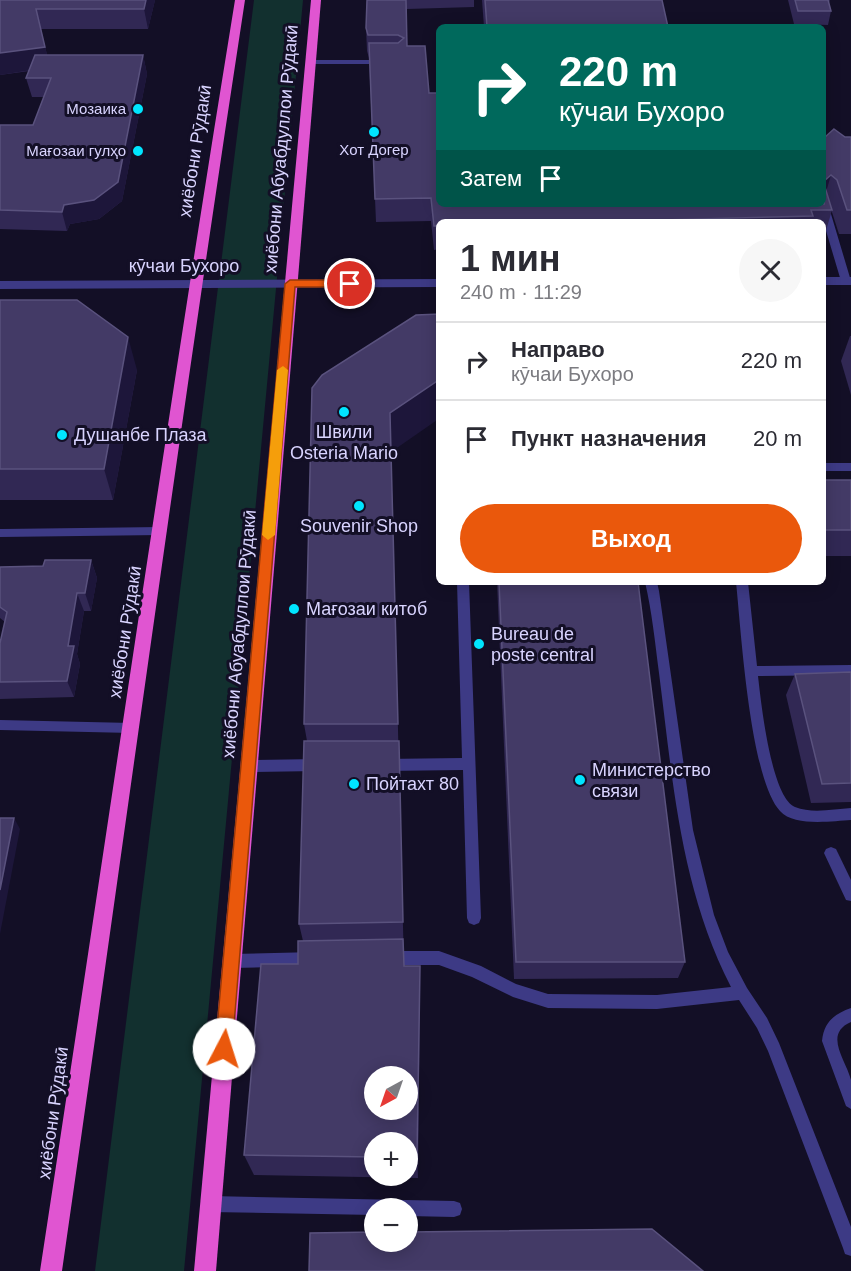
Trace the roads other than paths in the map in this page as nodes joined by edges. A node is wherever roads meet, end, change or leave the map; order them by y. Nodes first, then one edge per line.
1 (240, 0) edge
2 (316, 0) edge
3 (310, 62) junction
4 (398, 62) edge
5 (824, 207) edge
6 (826, 281) edge
7 (849, 281) edge
8 (436, 283) edge
9 (195, 284) junction
10 (290, 284) junction
11 (0, 285) edge
12 (851, 466) edge
13 (826, 467) edge
14 (161, 531) junction
15 (2, 533) dead end
16 (463, 585) edge
17 (651, 585) edge
18 (742, 585) edge
19 (851, 670) edge
20 (752, 671) junction
21 (0, 725) edge
22 (132, 728) junction
23 (469, 764) junction
24 (330, 765) edge
25 (364, 765) edge
26 (249, 766) junction
27 (851, 814) edge
28 (831, 853) dead end
29 (851, 895) edge
30 (474, 918) dead end
31 (374, 958) edge
32 (326, 959) edge
33 (232, 961) junction
34 (742, 993) junction
35 (851, 1015) edge
36 (851, 1101) edge
37 (210, 1203) junction
38 (454, 1209) dead end
39 (851, 1248) edge
40 (51, 1271) edge
41 (205, 1271) edge

1 - 9 highway, хиёбони Рӯдакӣ
2 - 3 highway, хиёбони Абуабдуллои Рӯдакӣ
3 - 4 lane
3 - 10 highway, хиёбони Абуабдуллои Рӯдакӣ
5 - 7 lane
6 - 7 street
8 - 10 street, кӯчаи Бухоро
9 - 10 street, кӯчаи Бухоро
9 - 11 street, кӯчаи Бухоро
9 - 14 highway, хиёбони Рӯдакӣ
10 - 26 highway, хиёбони Абуабдуллои Рӯдакӣ
12 - 13 lane
14 - 15 lane
14 - 22 highway, хиёбони Рӯдакӣ
16 - 23 lane
17 - 34 lane
18 - 20 lane
19 - 20 lane
20 - 27 lane
21 - 22 lane
22 - 40 highway, хиёбони Рӯдакӣ
23 - 25 lane
23 - 30 lane
24 - 26 lane
26 - 33 highway, хиёбони Абуабдуллои Рӯдакӣ
28 - 29 lane
31 - 34 lane
32 - 33 lane
33 - 37 highway, хиёбони Абуабдуллои Рӯдакӣ
34 - 39 lane
35 - 36 lane
37 - 38 lane
37 - 41 highway, хиёбони Абуабдуллои Рӯдакӣ

